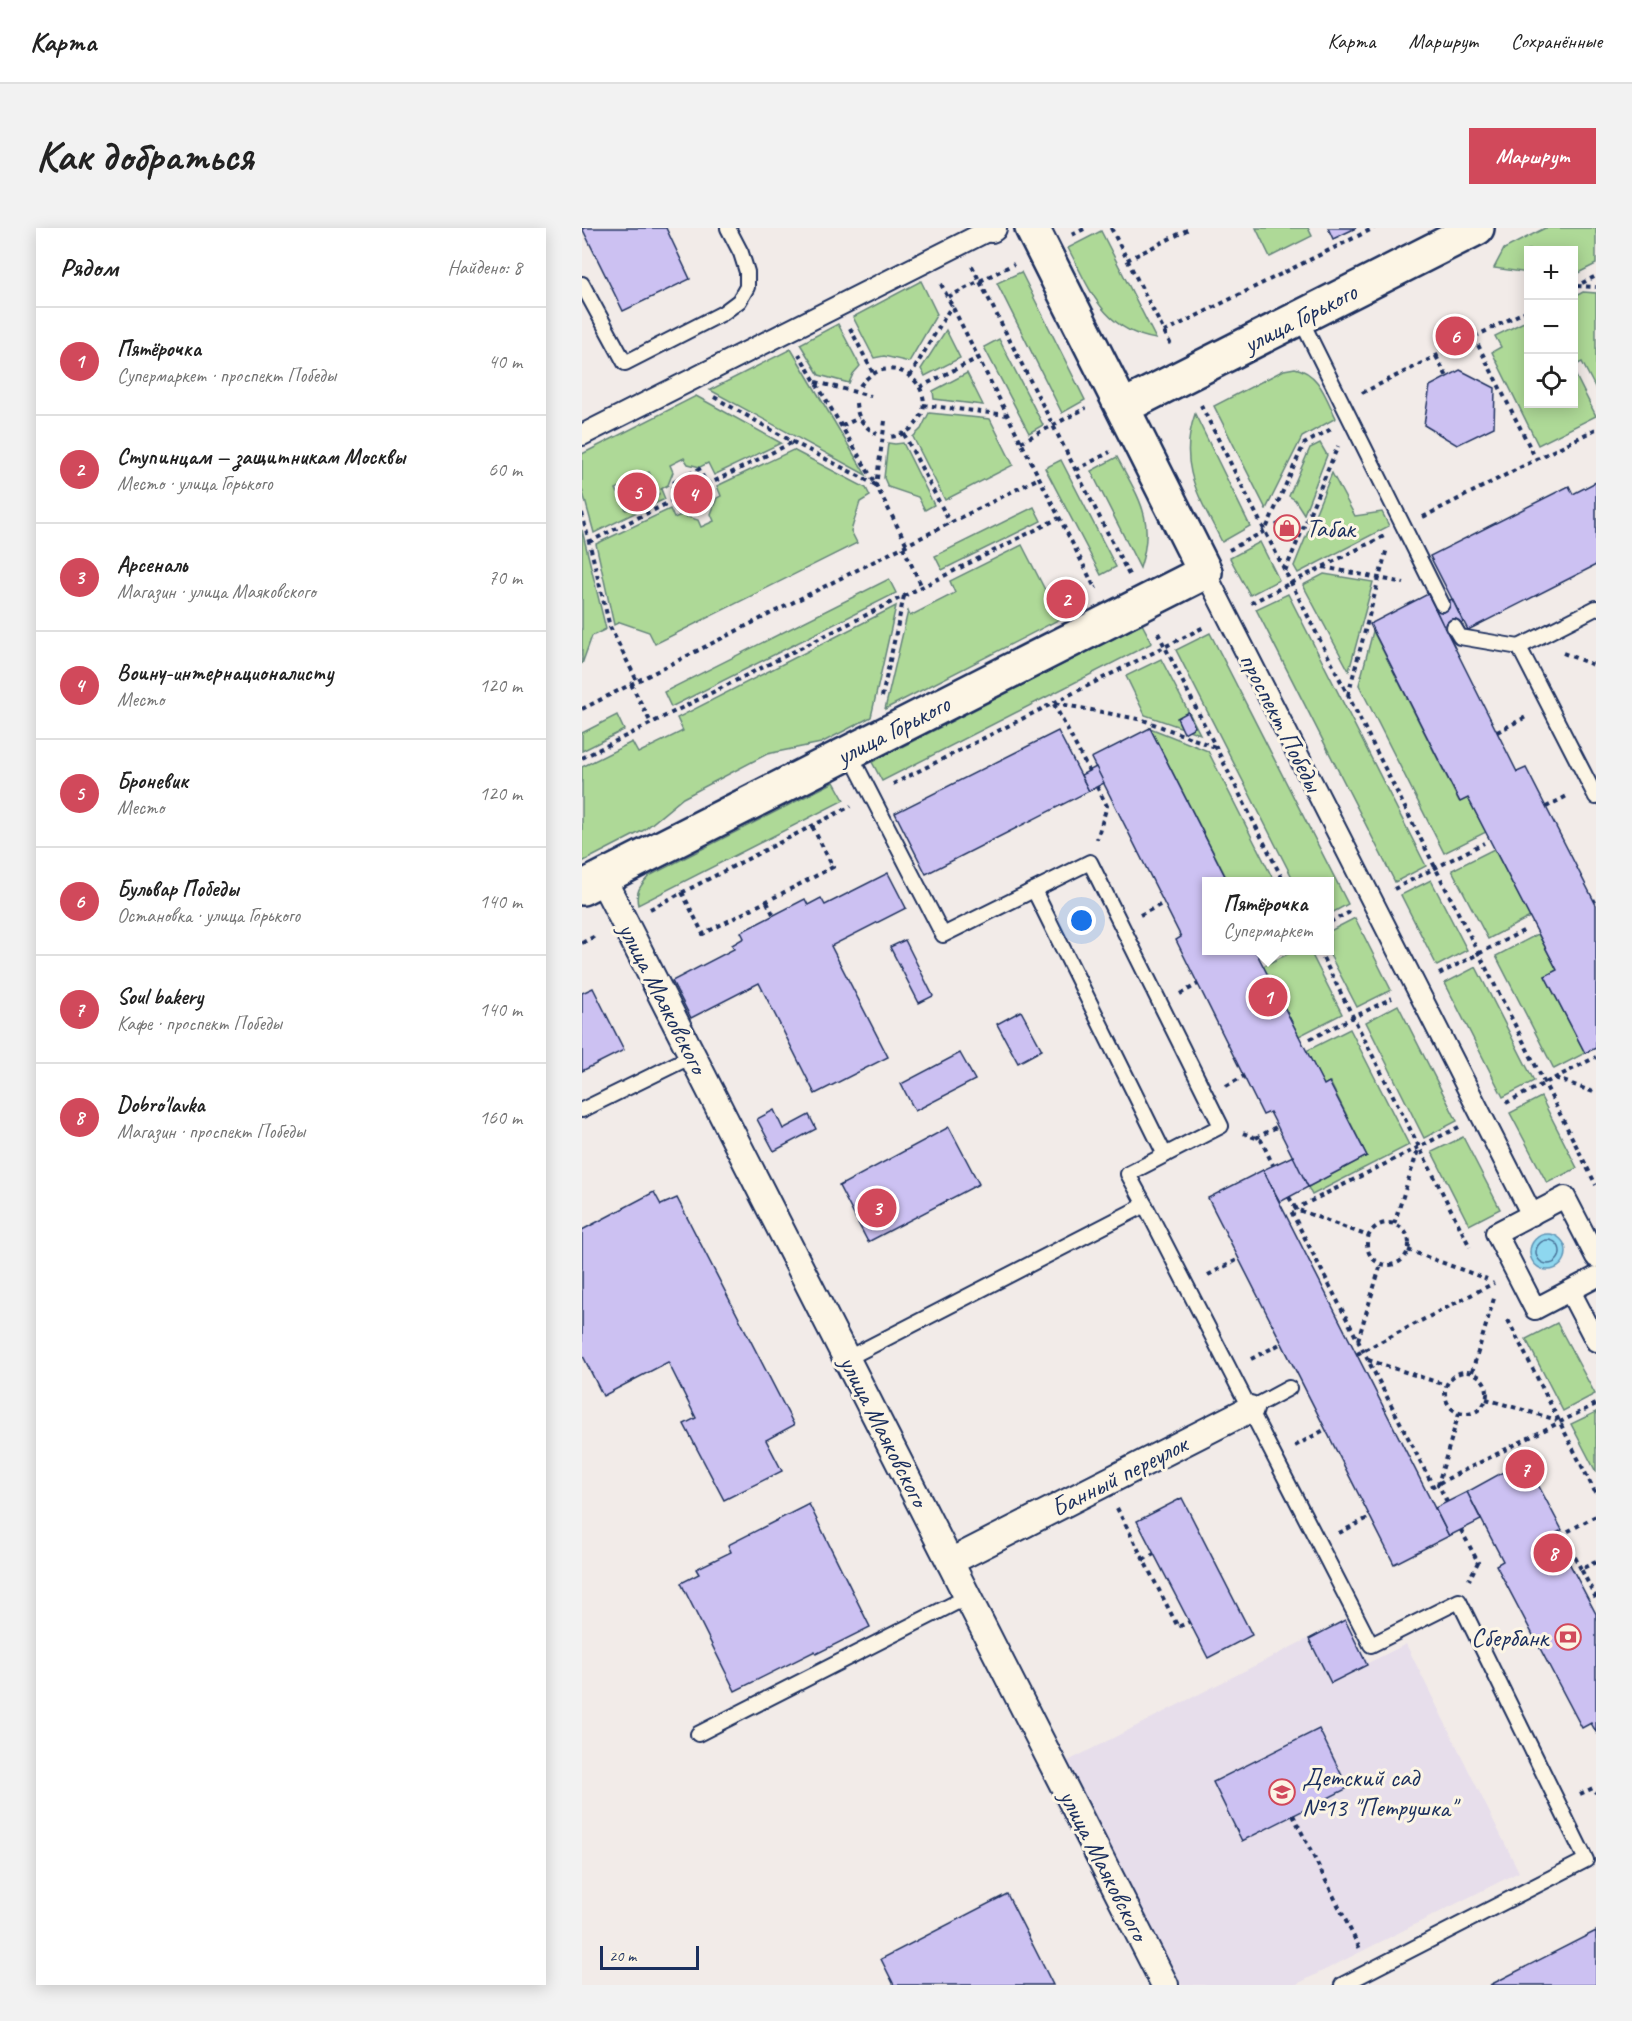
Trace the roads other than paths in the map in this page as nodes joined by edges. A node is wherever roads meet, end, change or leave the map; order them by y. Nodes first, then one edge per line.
1 (728, 228) edge
2 (1032, 228) edge
3 (1477, 228) edge
4 (992, 229) edge
5 (582, 284) edge
6 (1300, 318) junction
7 (1123, 407) junction
8 (582, 435) edge
9 (1204, 572) junction
10 (1442, 604) dead end
11 (1596, 608) edge
12 (1454, 627) dead end
13 (1519, 647) junction
14 (861, 746) junction
15 (1596, 797) edge
16 (592, 883) edge
17 (1034, 890) junction
18 (692, 1056) junction
19 (582, 1110) edge
20 (1165, 1155) junction
21 (1144, 1205) junction
22 (1532, 1215) junction
23 (1596, 1257) edge
24 (1596, 1277) edge
25 (1570, 1290) junction
26 (1596, 1341) edge
27 (846, 1359) junction
28 (1289, 1388) dead end
29 (1250, 1409) junction
30 (950, 1562) junction
31 (967, 1597) junction
32 (698, 1734) dead end
33 (1165, 1985) edge
34 (1342, 1985) edge

1 - 5 lane
2 - 7 main road, проспект Победы
3 - 6 main road, улица Горького
4 - 8 street
6 - 7 main road, улица Горького
6 - 10 lane
7 - 9 main road, проспект Победы
9 - 14 main road, улица Горького
9 - 22 street, проспект Победы
11 - 13 lane
12 - 13 lane
13 - 15 lane
14 - 16 main road, улица Горького
14 - 17 lane
16 - 18 street, улица Маяковского
17 - 20 lane
17 - 20 lane
18 - 19 lane
18 - 27 street, улица Маяковского
20 - 21 lane
21 - 27 lane
21 - 29 lane
22 - 23 street
22 - 25 street
24 - 25 street
25 - 26 street
27 - 30 street, улица Маяковского
28 - 29 lane, Банный переулок
29 - 30 street, Банный переулок
29 - 34 lane
30 - 31 street, улица Маяковского
31 - 32 lane
31 - 33 street, улица Маяковского

